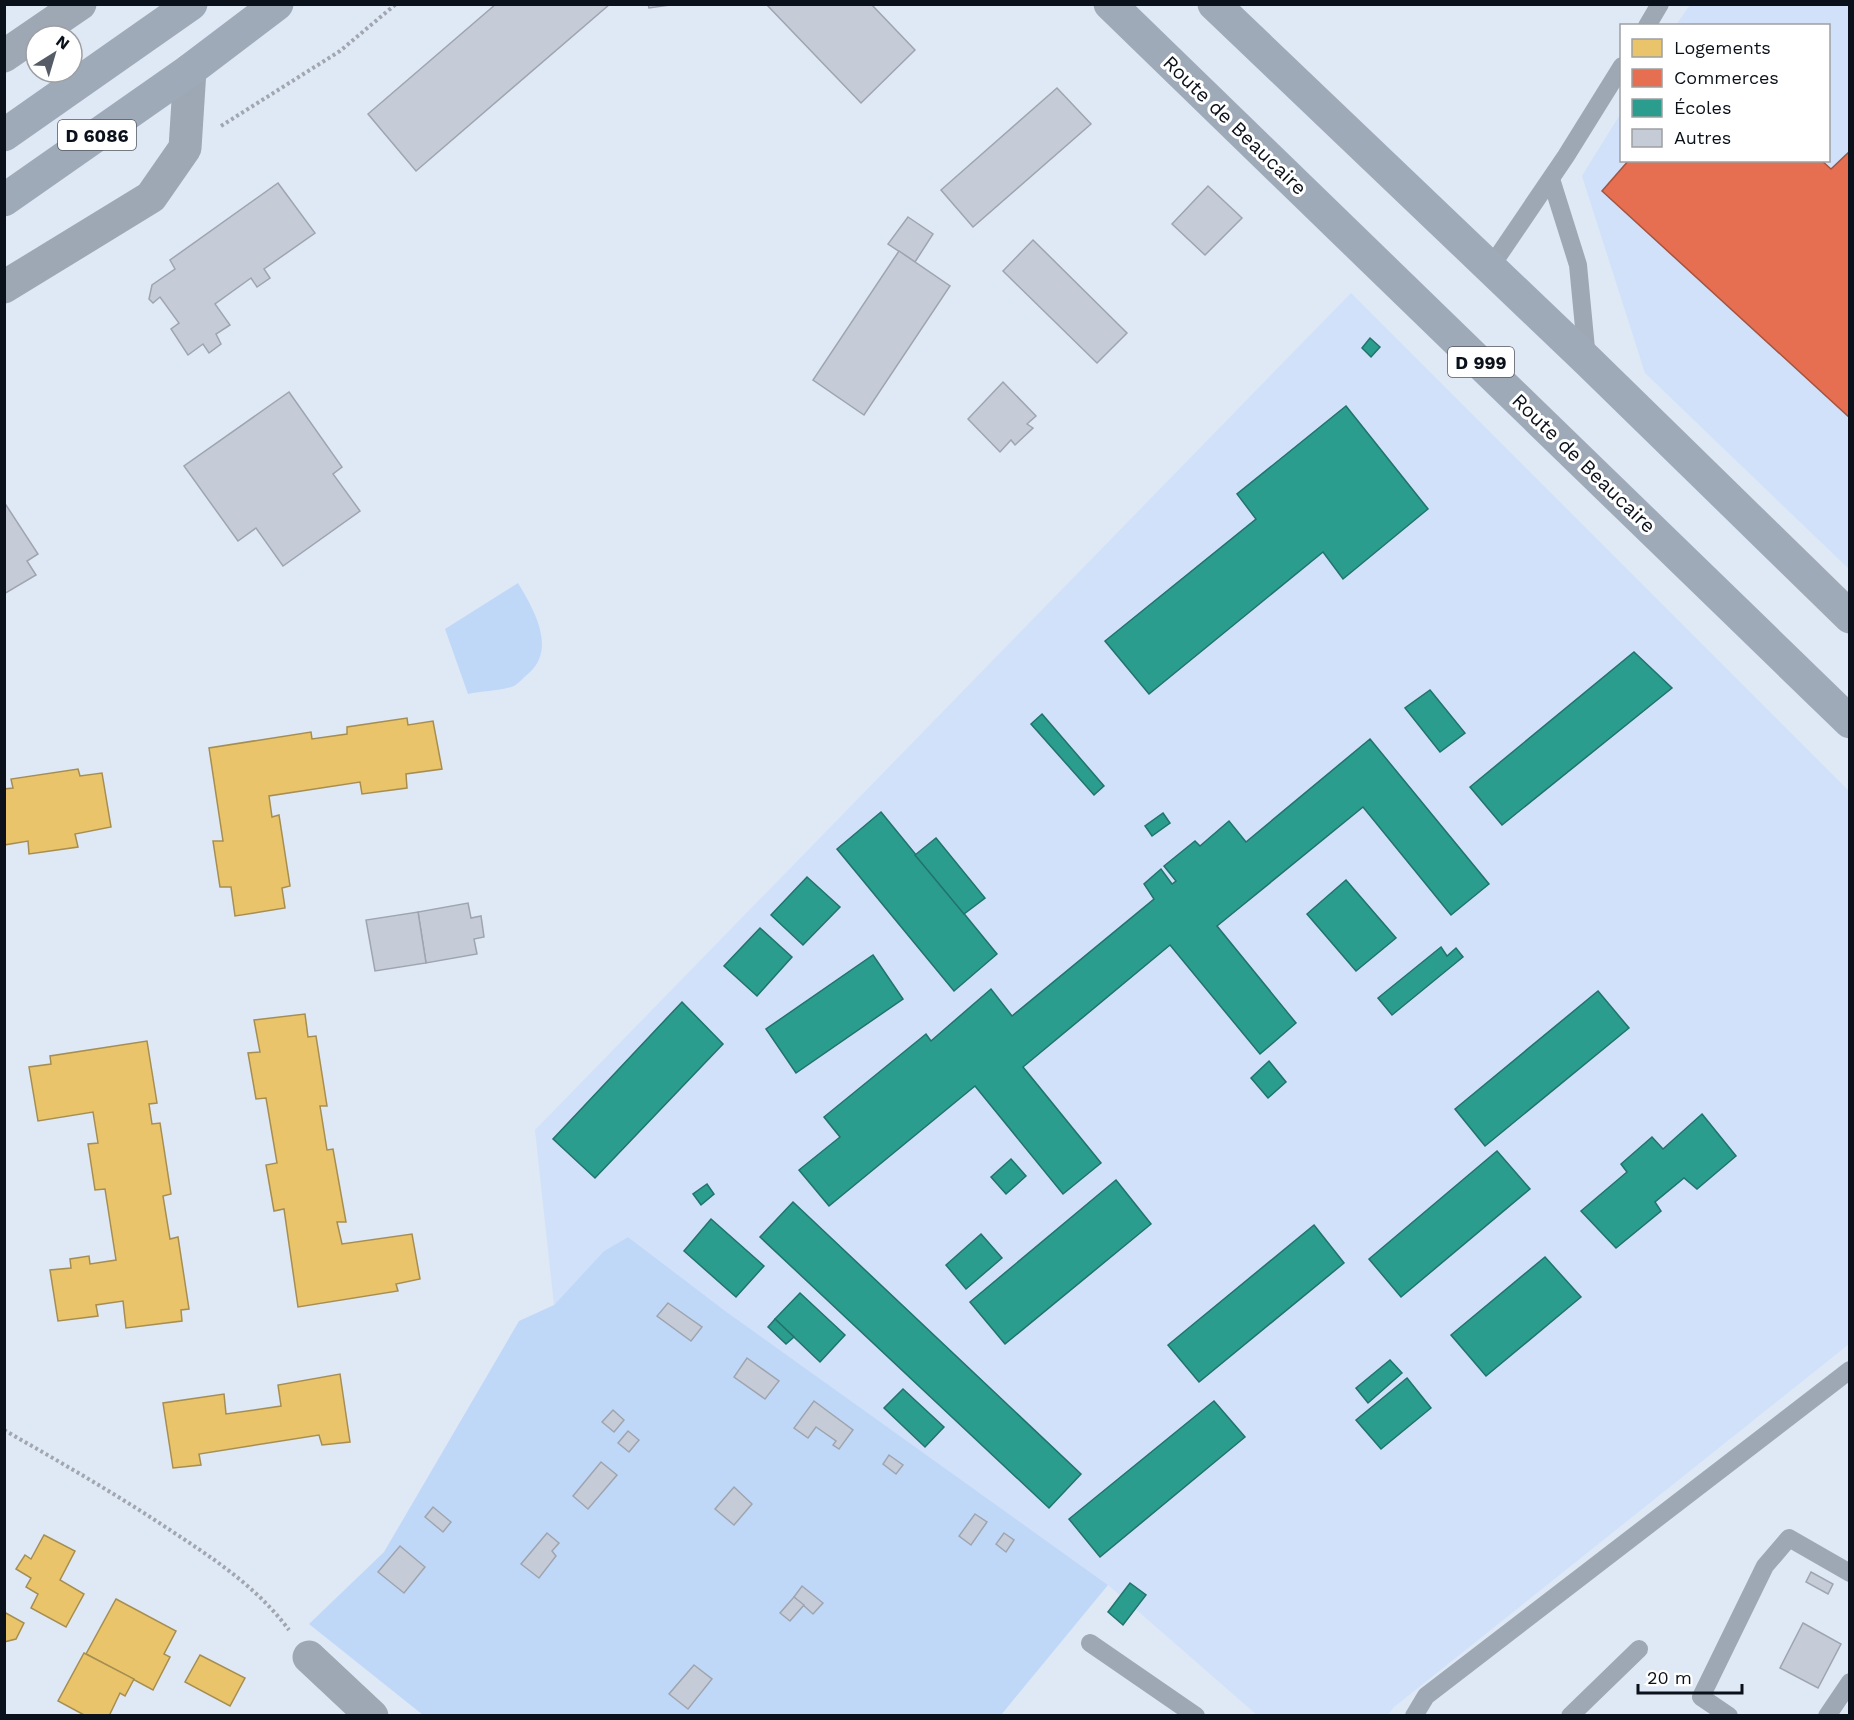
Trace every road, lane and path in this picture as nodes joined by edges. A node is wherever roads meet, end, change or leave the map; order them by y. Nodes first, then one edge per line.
1 (80, 4) edge
2 (191, 4) edge
3 (277, 4) edge
4 (396, 4) edge
5 (1110, 4) edge
6 (1214, 4) edge
7 (1660, 4) edge
8 (1648, 24) edge
9 (4, 56) edge
10 (1620, 69) edge
11 (190, 70) junction
12 (4, 135) edge
13 (185, 148) junction
14 (1551, 179) junction
15 (4, 200) edge
16 (1490, 268) junction
17 (4, 287) edge
18 (1587, 361) junction
19 (1850, 617) edge
20 (1850, 722) edge
21 (1850, 1370) edge
22 (4, 1430) edge
23 (1850, 1573) edge
24 (1090, 1643) dead end
25 (1640, 1649) dead end
26 (309, 1657) joint
27 (1850, 1682) edge
28 (372, 1716) edge
29 (1196, 1716) edge
30 (1414, 1716) edge
31 (1570, 1716) edge
32 (1729, 1716) edge
33 (1827, 1716) edge

1 - 9 street
2 - 12 main road, D 6086
3 - 11 main road, D 6086
4 - 13 path
5 - 20 main road, Route de Beaucaire / D 999
6 - 16 main road
7 - 8 lane
10 - 14 lane
11 - 13 street
11 - 15 main road, D 6086
13 - 17 street
14 - 16 lane
14 - 18 lane
16 - 18 main road
18 - 19 main road
21 - 30 lane
22 - 26 path
23 - 32 lane
24 - 29 lane
25 - 31 lane
26 - 28 street
27 - 33 lane

